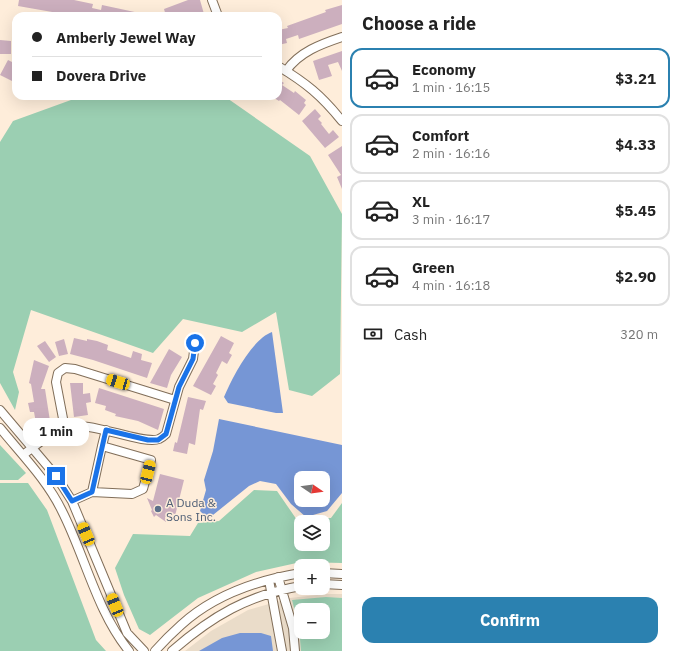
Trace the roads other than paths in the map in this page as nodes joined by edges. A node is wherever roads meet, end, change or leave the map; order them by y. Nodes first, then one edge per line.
1 (212, 0) edge
2 (216, 12) edge
3 (342, 37) edge
4 (282, 68) edge
5 (286, 71) junction
6 (342, 121) edge
7 (195, 343) dead end
8 (175, 400) junction
9 (0, 410) edge
10 (0, 428) edge
11 (65, 428) junction
12 (106, 430) junction
13 (103, 442) junction
14 (33, 447) junction
15 (23, 455) junction
16 (92, 492) junction
17 (72, 501) junction
18 (330, 573) edge
19 (294, 574) edge
20 (342, 574) edge
21 (278, 577) junction
22 (269, 580) junction
23 (330, 584) edge
24 (342, 585) edge
25 (294, 587) edge
26 (282, 590) junction
27 (271, 593) junction
28 (129, 651) edge
29 (144, 651) edge
30 (154, 651) edge
31 (172, 651) edge
32 (282, 651) edge
33 (295, 651) edge

1 - 2 street
3 - 5 street
4 - 5 street
5 - 6 street
7 - 8 street
8 - 11 street
8 - 12 street
9 - 14 street
10 - 15 street
11 - 12 street
11 - 14 street
12 - 13 street
13 - 16 street
13 - 16 street
14 - 15 street
14 - 17 street
15 - 28 street
16 - 17 street
17 - 29 street
18 - 20 street
19 - 21 street
21 - 22 street
21 - 26 street
22 - 27 street
22 - 30 street
23 - 24 street
25 - 26 street
26 - 27 street
26 - 33 street
27 - 31 street
27 - 32 street

